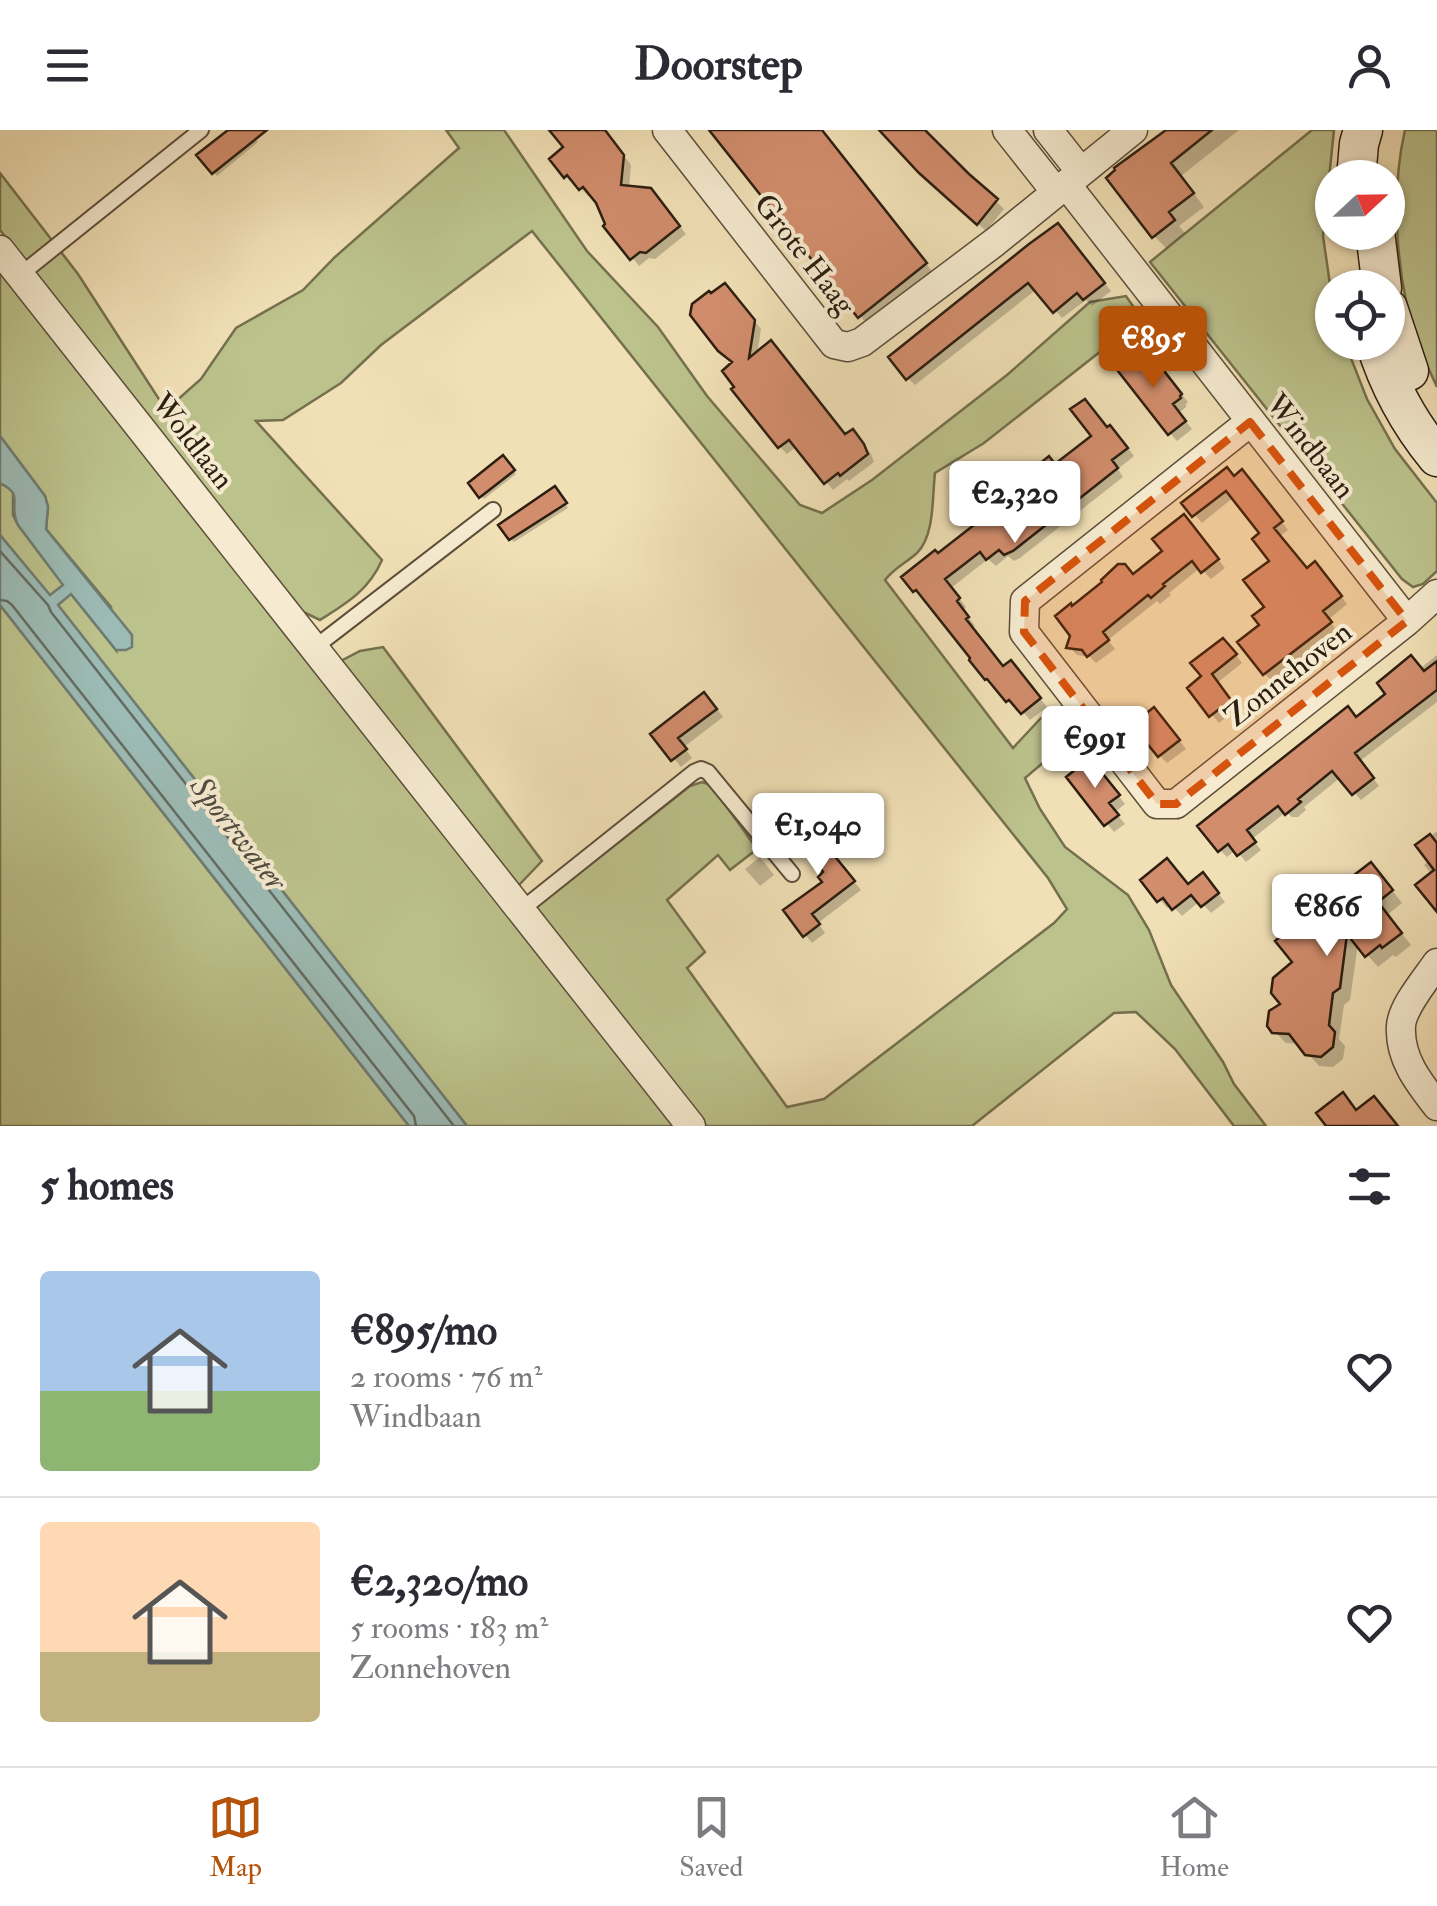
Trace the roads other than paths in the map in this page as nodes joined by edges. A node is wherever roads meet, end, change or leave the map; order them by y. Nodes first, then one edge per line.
1 (202, 130) edge
2 (666, 130) edge
3 (1007, 130) edge
4 (1048, 130) edge
5 (1134, 130) edge
6 (1362, 130) edge
7 (1383, 130) edge
8 (1358, 160) edge
9 (1378, 160) edge
10 (1068, 183) junction
11 (0, 250) edge
12 (20, 275) junction
13 (1381, 360) edge
14 (1404, 360) edge
15 (1250, 422) junction
16 (1437, 422) edge
17 (1437, 457) edge
18 (493, 510) dead end
19 (1437, 594) edge
20 (1407, 621) junction
21 (314, 648) junction
22 (792, 874) dead end
23 (520, 910) junction
24 (1437, 963) edge
25 (1437, 1106) edge
26 (692, 1126) edge

1 - 12 lane
2 - 10 street, Grote Haag
3 - 10 street, Windbaan
4 - 10 street, Windbaan
5 - 10 street, Grote Haag
6 - 8 street
7 - 9 street
10 - 15 street, Windbaan
11 - 12 street, Woldlaan
12 - 21 street, Woldlaan
13 - 17 street
14 - 16 street
15 - 20 street, Windbaan
15 - 20 street, Zonnehoven
18 - 21 lane
19 - 20 street
21 - 23 street, Woldlaan
22 - 23 lane
23 - 26 street, Woldlaan
24 - 25 street

